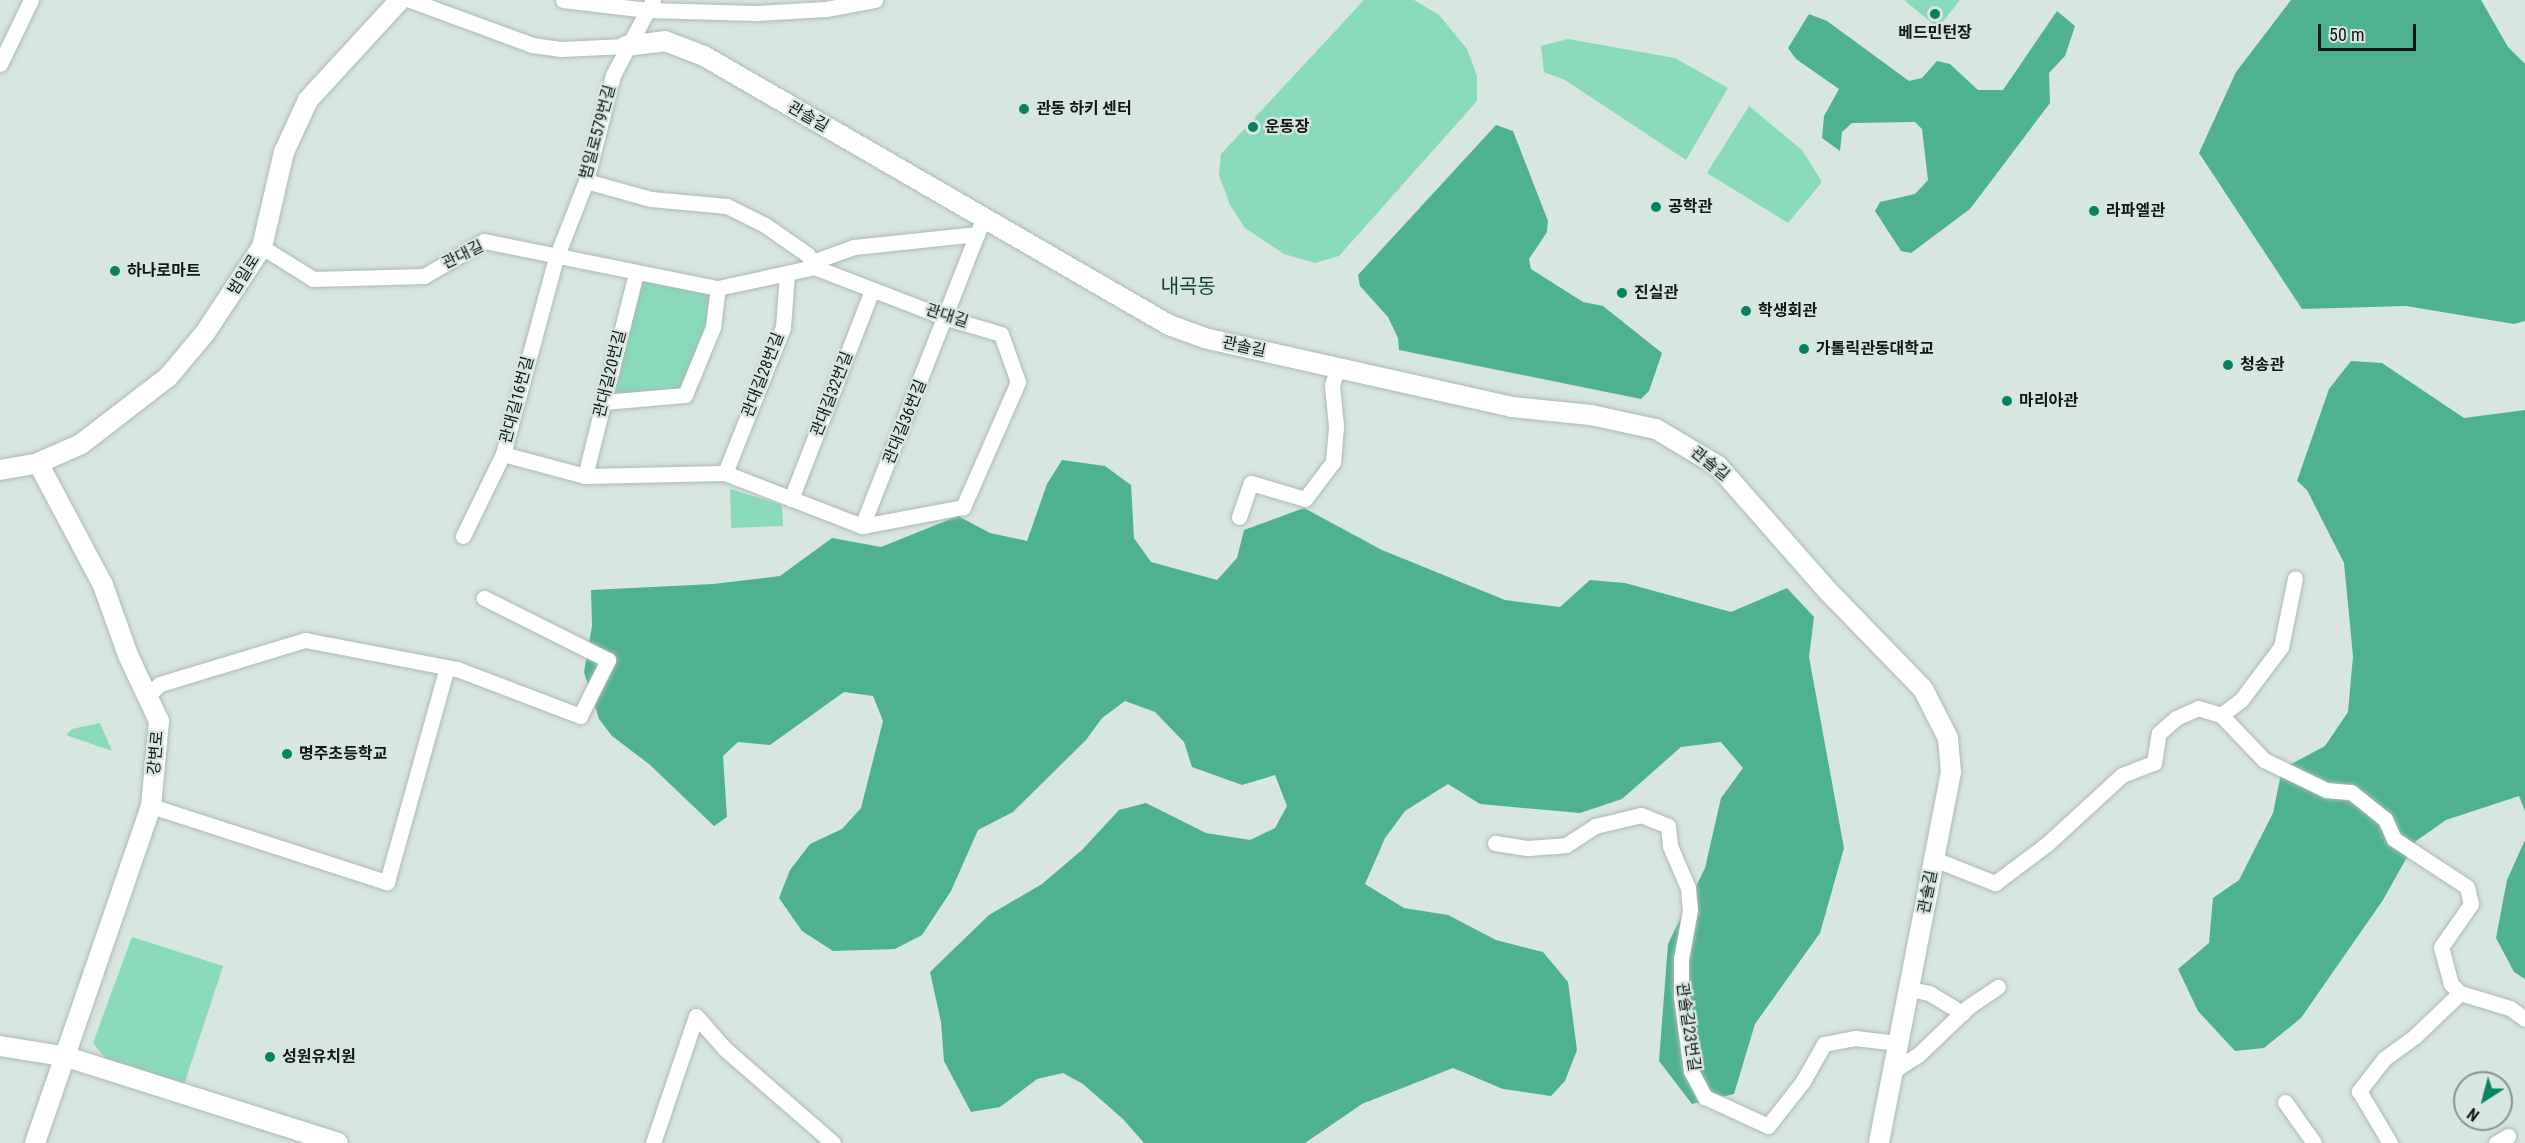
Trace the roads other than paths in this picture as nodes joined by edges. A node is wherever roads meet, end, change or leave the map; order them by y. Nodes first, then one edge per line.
1 (32, 0) edge
2 (400, 0) edge
3 (410, 0) edge
4 (563, 0) edge
5 (875, 0) edge
6 (650, 5) edge
7 (626, 46) junction
8 (0, 64) edge
9 (586, 181) junction
10 (980, 226) junction
11 (262, 247) junction
12 (556, 258) junction
13 (813, 265) junction
14 (636, 273) junction
15 (787, 273) junction
16 (718, 288) junction
17 (872, 290) junction
18 (947, 318) junction
19 (1338, 367) junction
20 (604, 402) junction
21 (503, 454) junction
22 (38, 463) junction
23 (0, 470) edge
24 (725, 473) junction
25 (585, 476) junction
26 (791, 499) junction
27 (1239, 517) dead end
28 (862, 526) junction
29 (463, 536) dead end
30 (2295, 578) dead end
31 (484, 598) dead end
32 (447, 667) junction
33 (147, 696) junction
34 (2221, 715) junction
35 (151, 806) junction
36 (1495, 843) dead end
37 (1934, 859) junction
38 (1998, 987) dead end
39 (1910, 989) junction
40 (2460, 993) junction
41 (1962, 1013) junction
42 (2525, 1019) edge
43 (1898, 1043) junction
44 (0, 1046) edge
45 (67, 1057) junction
46 (1893, 1071) junction
47 (2285, 1102) dead end
48 (35, 1143) edge
49 (338, 1143) edge
50 (653, 1143) edge
51 (833, 1143) edge
52 (1879, 1143) edge
53 (2314, 1143) edge
54 (2390, 1143) edge

1 - 8 street
2 - 11 street, 범일로
3 - 7 street
4 - 6 street
5 - 6 street
6 - 7 street, 범일로579번길
7 - 9 street, 범일로579번길
7 - 10 street, 관솔길
9 - 12 street, 범일로579번길
9 - 13 street
10 - 13 street
10 - 18 street
10 - 19 street, 관솔길
11 - 12 street, 관대길
11 - 22 street, 범일로
12 - 14 street, 관대길
12 - 21 street, 관대길16번길
13 - 15 street, 관대길
13 - 17 street, 관대길
14 - 16 street, 관대길
14 - 20 street, 관대길20번길
15 - 16 street, 관대길
15 - 24 street, 관대길28번길
16 - 20 street
17 - 18 street, 관대길
17 - 26 street, 관대길32번길
18 - 28 street, 관대길36번길
18 - 28 street, 관대길
19 - 27 street
19 - 37 street, 관솔길
20 - 25 street, 관대길20번길
21 - 25 street
21 - 29 street, 관대길16번길
22 - 23 street, 범일로
22 - 33 street, 강변로
24 - 25 street
24 - 26 street
26 - 28 street
30 - 34 street
31 - 32 street
32 - 33 street
32 - 35 street
33 - 35 street, 강변로
34 - 37 street
34 - 40 street
35 - 45 street, 강변로
36 - 43 street, 관솔길23번길
37 - 39 street, 관솔길
38 - 41 street
39 - 41 street
39 - 43 street, 관솔길
40 - 42 street
40 - 54 street
41 - 46 street
43 - 46 street, 관솔길
44 - 45 street
45 - 48 street, 강변로
45 - 49 street
46 - 52 street, 관솔길
47 - 53 street
50 - 51 street

